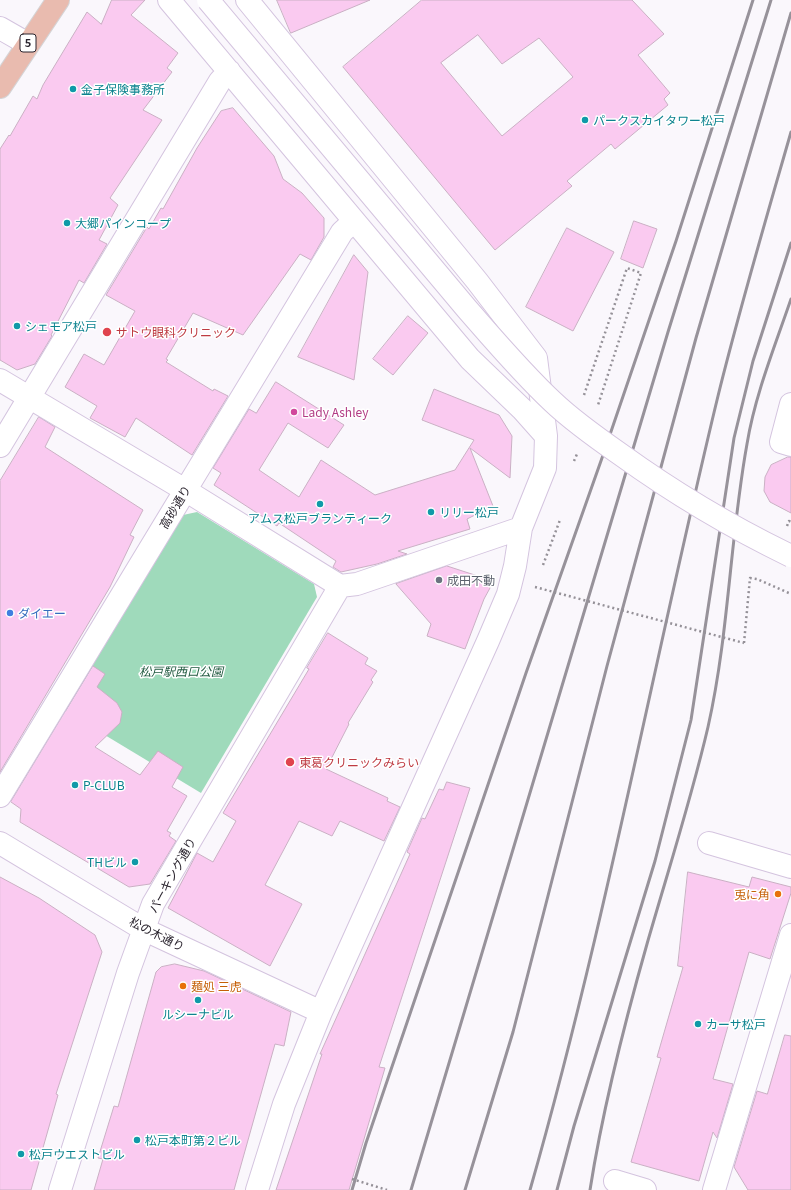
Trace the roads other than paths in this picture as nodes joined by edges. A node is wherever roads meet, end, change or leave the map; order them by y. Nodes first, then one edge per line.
1 (58, 0) edge
2 (169, 0) edge
3 (208, 0) edge
4 (247, 0) edge
5 (0, 28) edge
6 (28, 44) junction
7 (229, 71) junction
8 (0, 87) edge
9 (354, 221) junction
10 (0, 380) edge
11 (29, 397) junction
12 (791, 404) edge
13 (546, 436) junction
14 (0, 446) edge
15 (791, 446) edge
16 (186, 490) junction
17 (521, 528) junction
18 (791, 556) edge
19 (340, 586) junction
20 (0, 796) edge
21 (0, 843) edge
22 (709, 844) dead end
23 (791, 867) edge
24 (143, 929) junction
25 (791, 935) edge
26 (321, 1012) junction
27 (615, 1182) dead end
28 (60, 1190) edge
29 (257, 1190) edge
30 (645, 1190) edge
31 (714, 1190) edge

1 - 6 main road, 5
2 - 7 street
3 - 18 street, bridge
4 - 13 street
5 - 6 street
6 - 8 main road, 5
7 - 9 street
7 - 11 street
9 - 13 street
9 - 16 street, 高砂通り
10 - 11 street
11 - 14 street
11 - 16 street
12 - 15 street
13 - 17 street
16 - 19 street
16 - 20 street, 高砂通り
17 - 19 street
17 - 26 street
19 - 24 street, パーキング通り
21 - 24 street, 松の木通り
22 - 23 street
24 - 26 street, 松の木通り
24 - 28 street, パーキング通り
25 - 31 street
26 - 29 street
27 - 30 street

